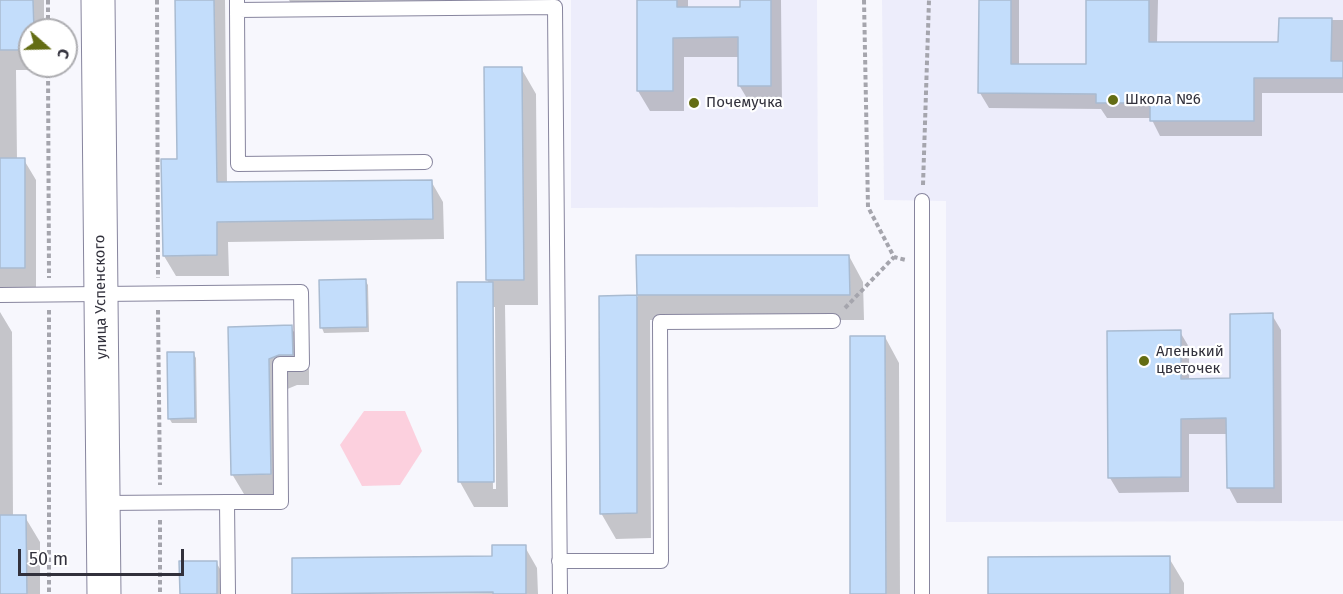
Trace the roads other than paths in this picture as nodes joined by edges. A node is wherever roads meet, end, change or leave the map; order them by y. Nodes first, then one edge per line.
1 (98, 0) edge
2 (237, 5) edge
3 (425, 162) dead end
4 (922, 201) road end
5 (102, 294) junction
6 (0, 295) edge
7 (833, 321) road end
8 (227, 502) junction
9 (104, 503) junction
10 (559, 561) junction
11 (104, 594) edge
12 (228, 594) edge
13 (560, 594) edge
14 (922, 594) edge

1 - 5 street, улица Успенского
2 - 3 lane
2 - 10 lane
4 - 14 lane
5 - 6 lane
5 - 8 lane
5 - 9 street, улица Успенского
7 - 10 lane
8 - 9 lane
8 - 12 lane
9 - 11 street, улица Успенского
10 - 13 lane

